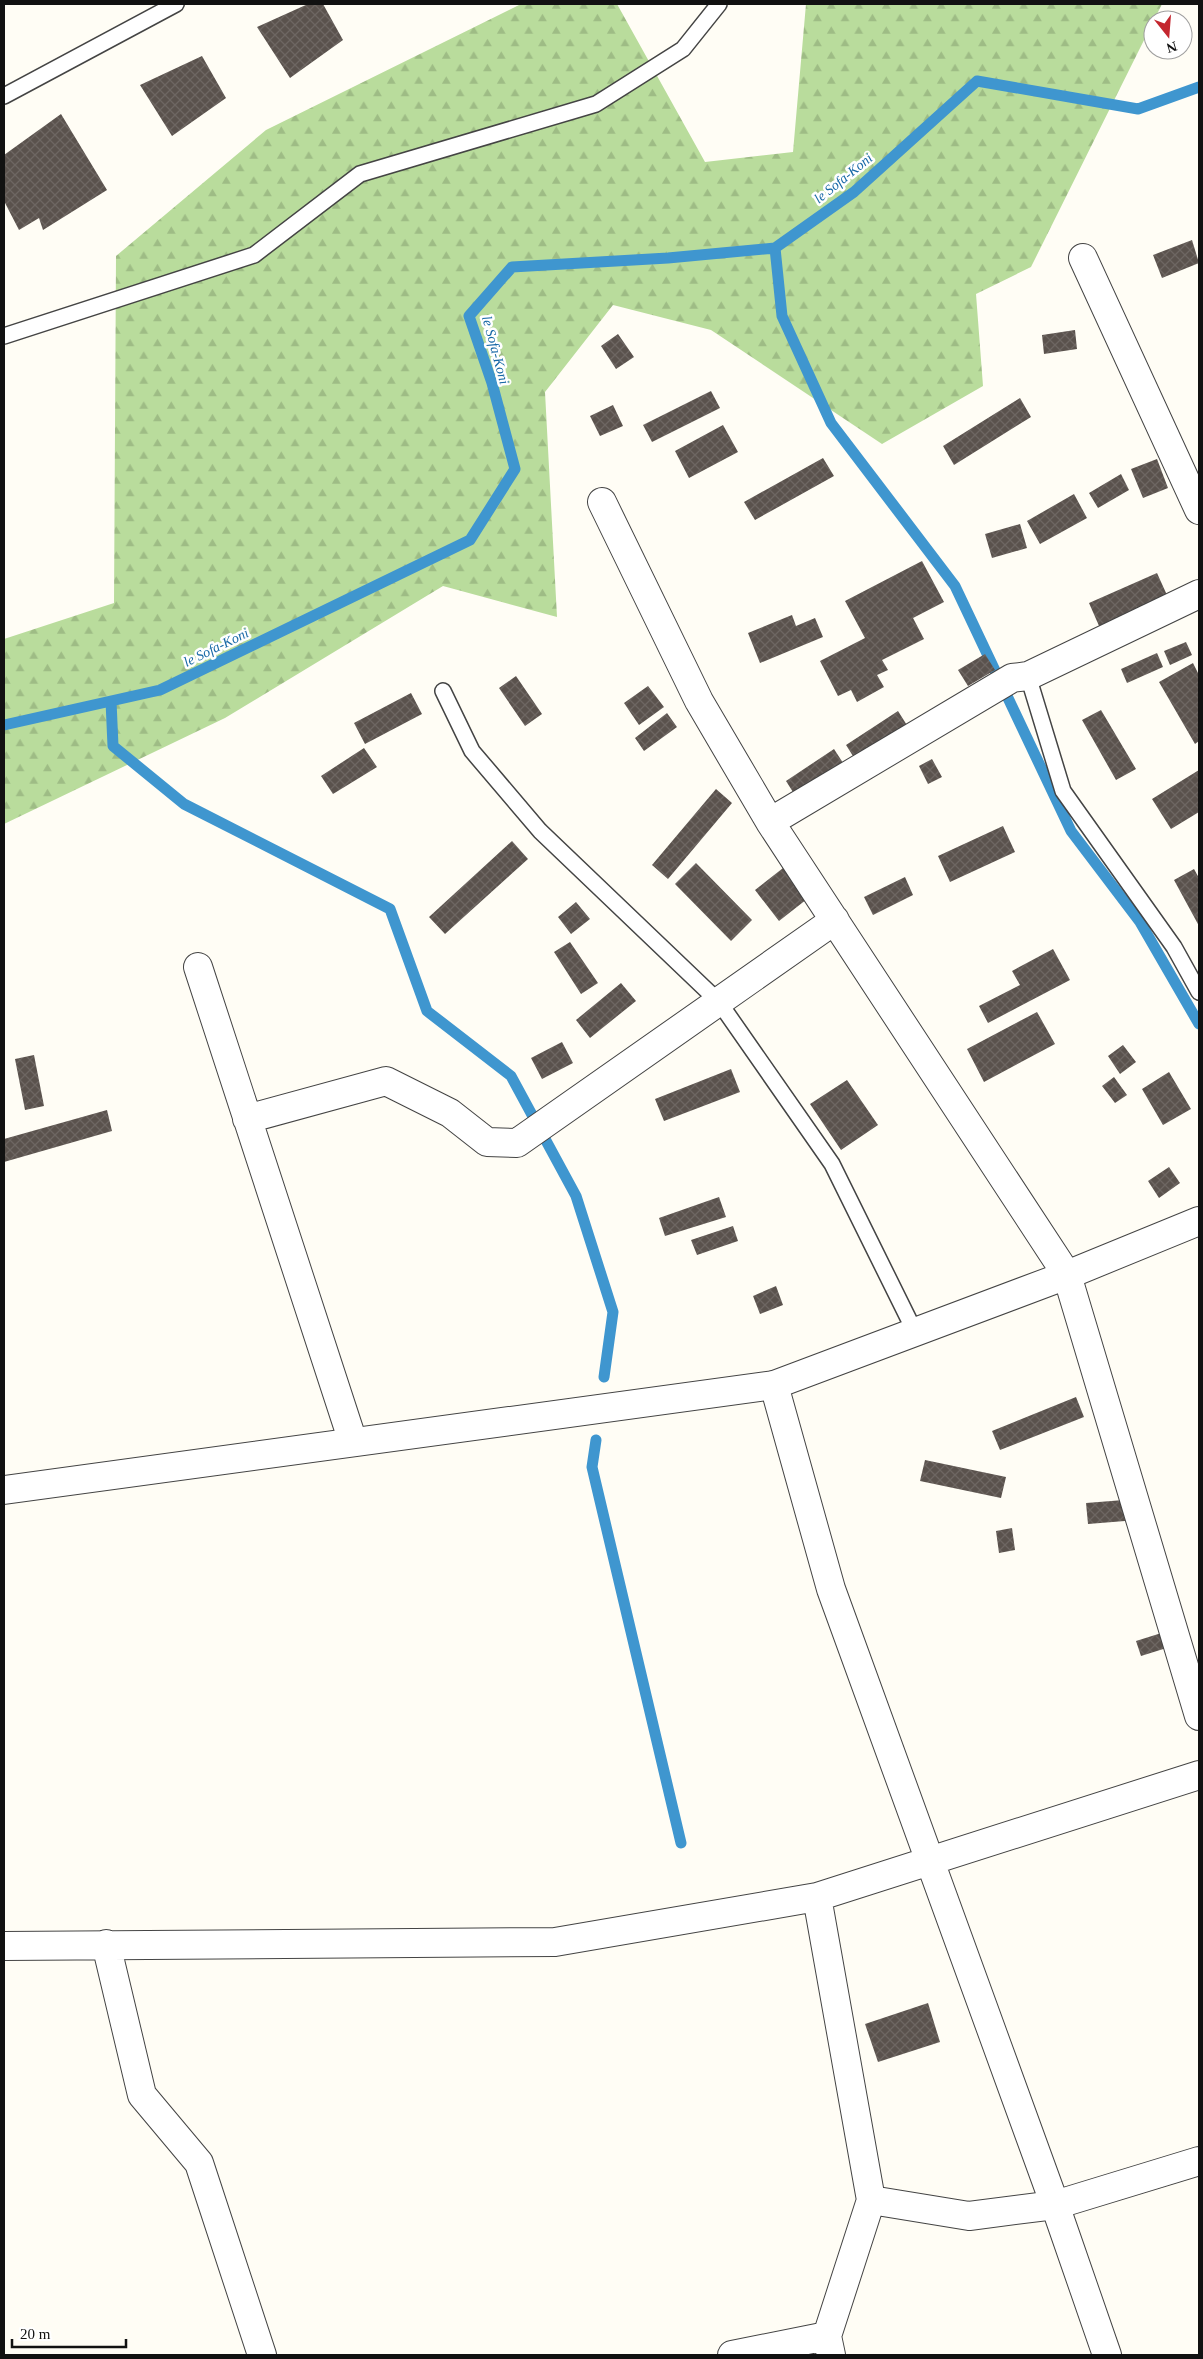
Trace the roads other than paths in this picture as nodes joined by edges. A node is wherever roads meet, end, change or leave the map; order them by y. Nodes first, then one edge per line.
1 (176, 4) edge
2 (719, 4) edge
3 (4, 96) edge
4 (1083, 258) dead end
5 (4, 336) edge
6 (602, 502) dead end
7 (1199, 510) edge
8 (1199, 594) edge
9 (1020, 677) junction
10 (443, 691) dead end
11 (770, 822) junction
12 (835, 920) junction
13 (198, 967) dead end
14 (1199, 992) edge
15 (719, 1002) junction
16 (247, 1119) junction
17 (1199, 1221) edge
18 (1067, 1275) junction
19 (916, 1332) junction
20 (774, 1385) junction
21 (353, 1442) junction
22 (4, 1490) edge
23 (1199, 1716) edge
24 (1199, 1775) edge
25 (930, 1861) junction
26 (817, 1897) junction
27 (106, 1944) junction
28 (4, 1946) edge
29 (1199, 2162) edge
30 (871, 2200) junction
31 (1055, 2205) junction
32 (829, 2346) edge
33 (262, 2355) edge
34 (732, 2355) edge
35 (1107, 2355) edge

1 - 3 lane
2 - 5 lane
4 - 7 street
6 - 11 street
8 - 9 street
9 - 11 street
9 - 14 lane
10 - 15 lane
11 - 12 street
12 - 15 street
12 - 18 street
13 - 16 street
15 - 16 street
15 - 19 lane
16 - 21 street
17 - 18 street
18 - 19 street
18 - 23 street
19 - 20 street
20 - 21 street
20 - 25 street
21 - 22 street
24 - 25 street
25 - 26 street
25 - 31 street
26 - 27 street
26 - 30 street
27 - 28 street
27 - 33 street
29 - 31 street
30 - 31 street
30 - 32 street
31 - 35 street
32 - 34 street

